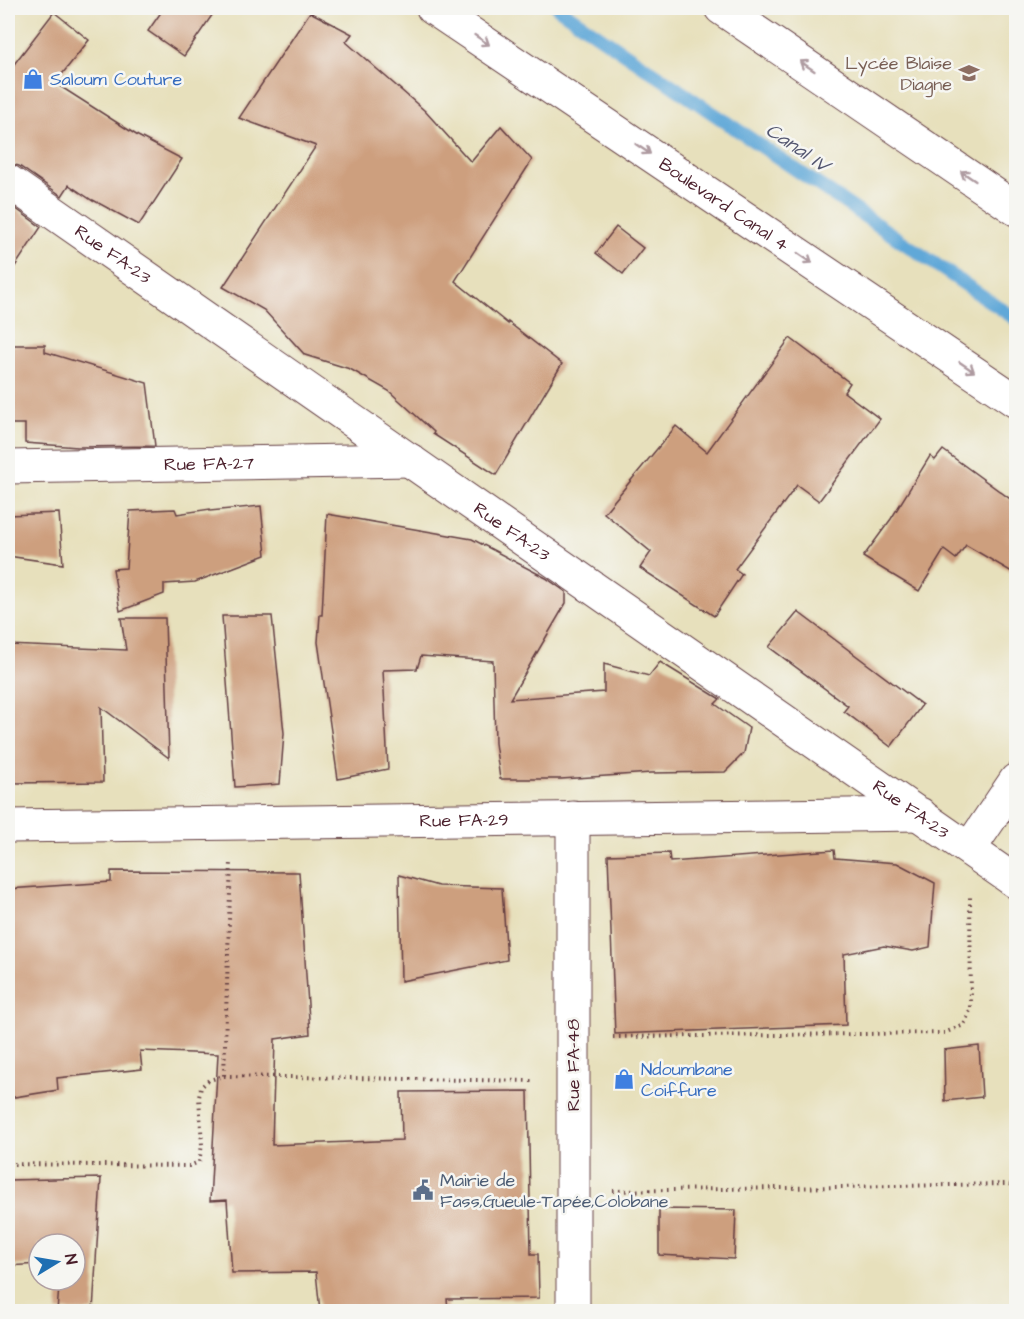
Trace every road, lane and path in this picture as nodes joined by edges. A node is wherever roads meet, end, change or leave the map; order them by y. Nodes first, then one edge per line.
1 (433, 8) edge
2 (721, 8) edge
3 (8, 181) edge
4 (1017, 209) edge
5 (1017, 401) edge
6 (410, 460) junction
7 (8, 467) edge
8 (1017, 780) edge
9 (920, 814) junction
10 (573, 818) junction
11 (233, 823) junction
12 (8, 826) edge
13 (969, 848) junction
14 (1017, 882) edge
15 (573, 1037) junction
16 (224, 1076) junction
17 (573, 1082) junction
18 (8, 1164) edge
19 (1017, 1186) edge
20 (573, 1192) junction
21 (573, 1311) edge

1 -> 5 street, Boulevard Canal 4
4 -> 2 street
3 - 6 street, Rue FA-23
6 - 7 street, Rue FA-27
6 - 9 street, Rue FA-23
8 - 13 street
9 - 10 street, Rue FA-29
9 - 13 street, Rue FA-23
10 - 11 street, Rue FA-29
10 - 15 street, Rue FA-48
11 - 12 street, Rue FA-29
11 - 16 path
13 - 14 street, Rue FA-23
13 - 15 path
15 - 17 street, Rue FA-48
16 - 17 path
16 - 18 path
17 - 20 street, Rue FA-48
19 - 20 path
20 - 21 street, Rue FA-48

